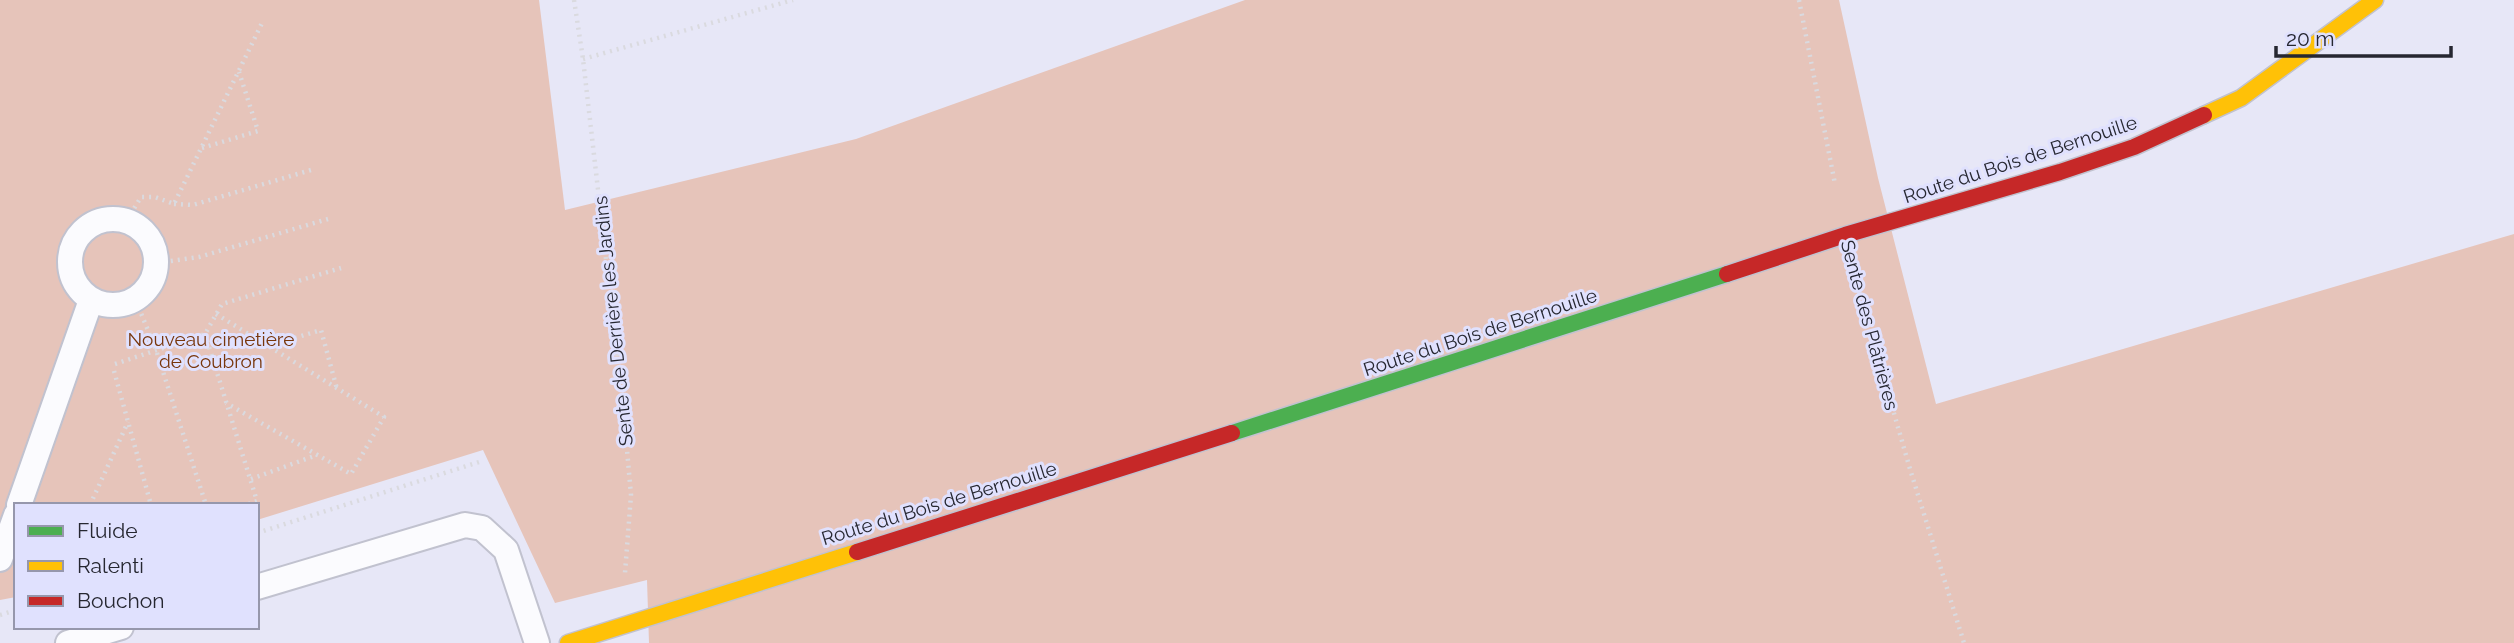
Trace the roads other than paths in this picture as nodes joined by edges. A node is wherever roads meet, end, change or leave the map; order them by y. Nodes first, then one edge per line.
1 (2375, 0) edge
2 (91, 300) junction
3 (20, 503) edge
4 (14, 520) edge
5 (0, 559) edge
6 (259, 586) edge
7 (114, 629) edge
8 (68, 643) edge
9 (537, 643) edge
10 (568, 643) edge

1 - 10 street, Route du Bois de Bernouille
2 - 2 lane
2 - 3 lane
4 - 5 lane
6 - 9 lane
7 - 8 lane

